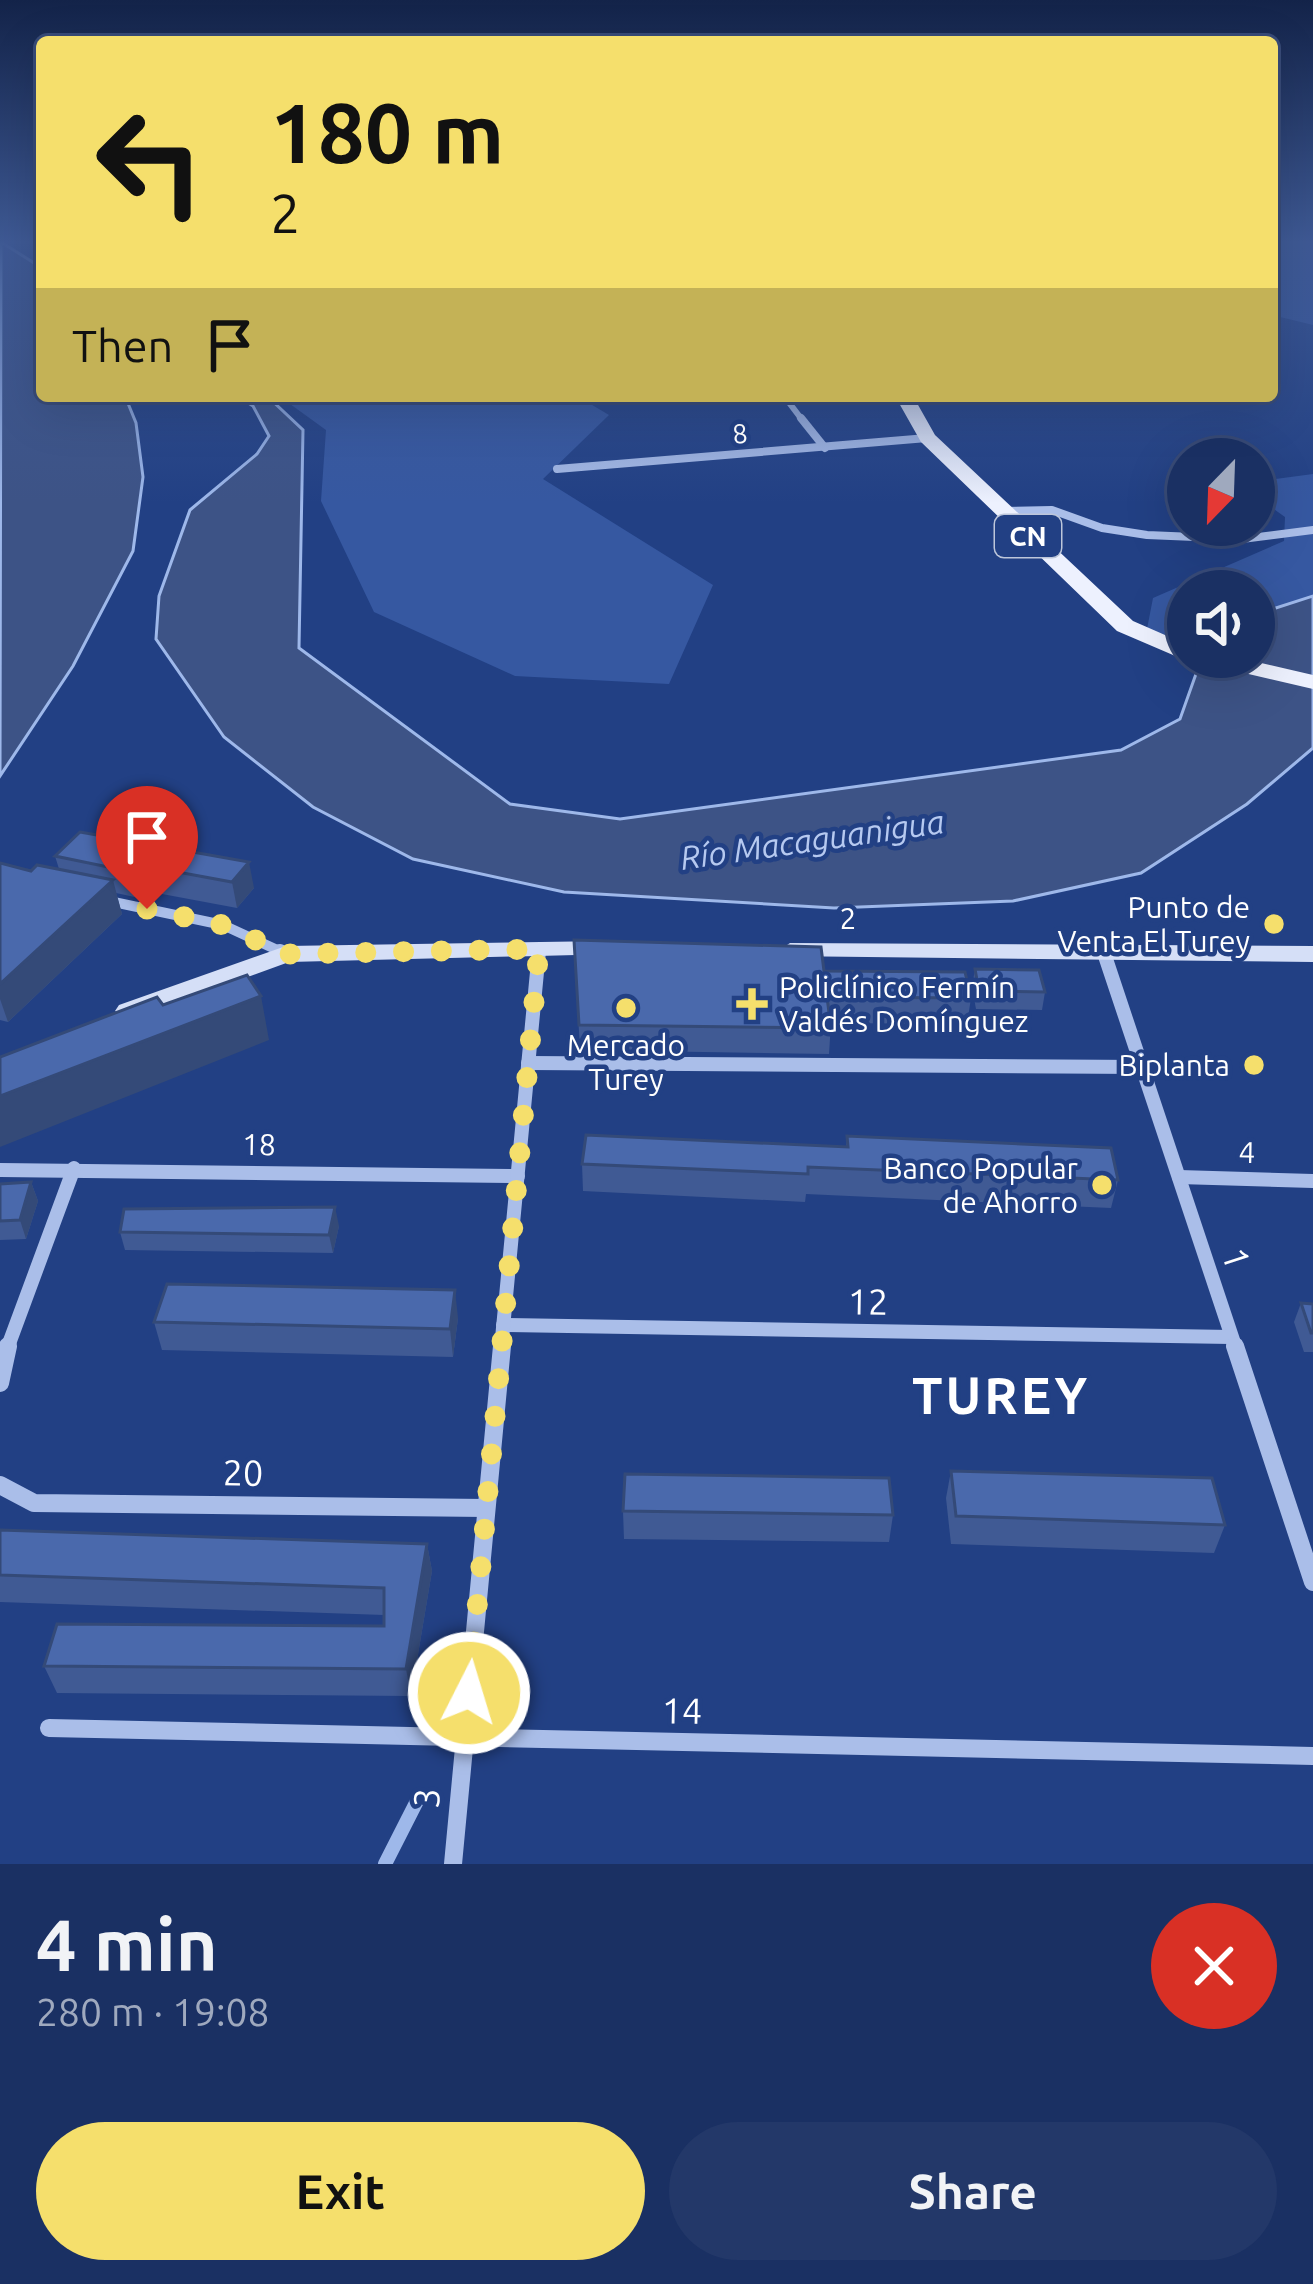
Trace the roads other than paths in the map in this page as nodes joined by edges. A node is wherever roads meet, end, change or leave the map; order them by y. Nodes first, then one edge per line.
1 (789, 402) edge
2 (907, 402) edge
3 (927, 438) junction
4 (825, 448) junction
5 (557, 469) dead end
6 (1001, 511) junction
7 (1313, 530) edge
8 (1167, 645) edge
9 (1275, 673) edge
10 (1313, 682) edge
11 (97, 899) edge
12 (539, 949) junction
13 (633, 950) edge
14 (774, 950) edge
15 (1104, 953) junction
16 (286, 954) junction
17 (1313, 954) edge
18 (111, 1018) edge
19 (528, 1063) junction
20 (1142, 1067) junction
21 (74, 1168) junction
22 (0, 1170) edge
23 (518, 1176) junction
24 (1179, 1177) junction
25 (1313, 1181) edge
26 (503, 1325) junction
27 (1232, 1337) junction
28 (0, 1383) edge
29 (1, 1487) edge
30 (486, 1508) junction
31 (1303, 1522) edge
32 (1313, 1582) edge
33 (49, 1728) dead end
34 (464, 1739) junction
35 (1313, 1756) edge
36 (453, 1864) edge

1 - 4 street
2 - 3 main road, CN
3 - 4 street, 8
3 - 6 main road, CN
4 - 5 street, 8
6 - 7 street
6 - 8 main road, CN
9 - 10 main road
11 - 16 street
12 - 13 main road
12 - 16 main road
12 - 19 street, 3
14 - 15 main road, 2
15 - 17 main road, 2
15 - 20 street, 1
16 - 18 main road
19 - 20 street
19 - 23 street, 3
20 - 24 street, 1
21 - 22 street, 18
21 - 23 street, 18
21 - 28 street
23 - 26 street, 3
24 - 25 street, 4
24 - 27 street, 1
26 - 27 street, 12
26 - 30 street, 3
27 - 31 street, 1
29 - 30 street, 20
30 - 34 street, 3
31 - 32 street, 1
33 - 34 street, 14
34 - 35 street, 14
34 - 36 street, 3

